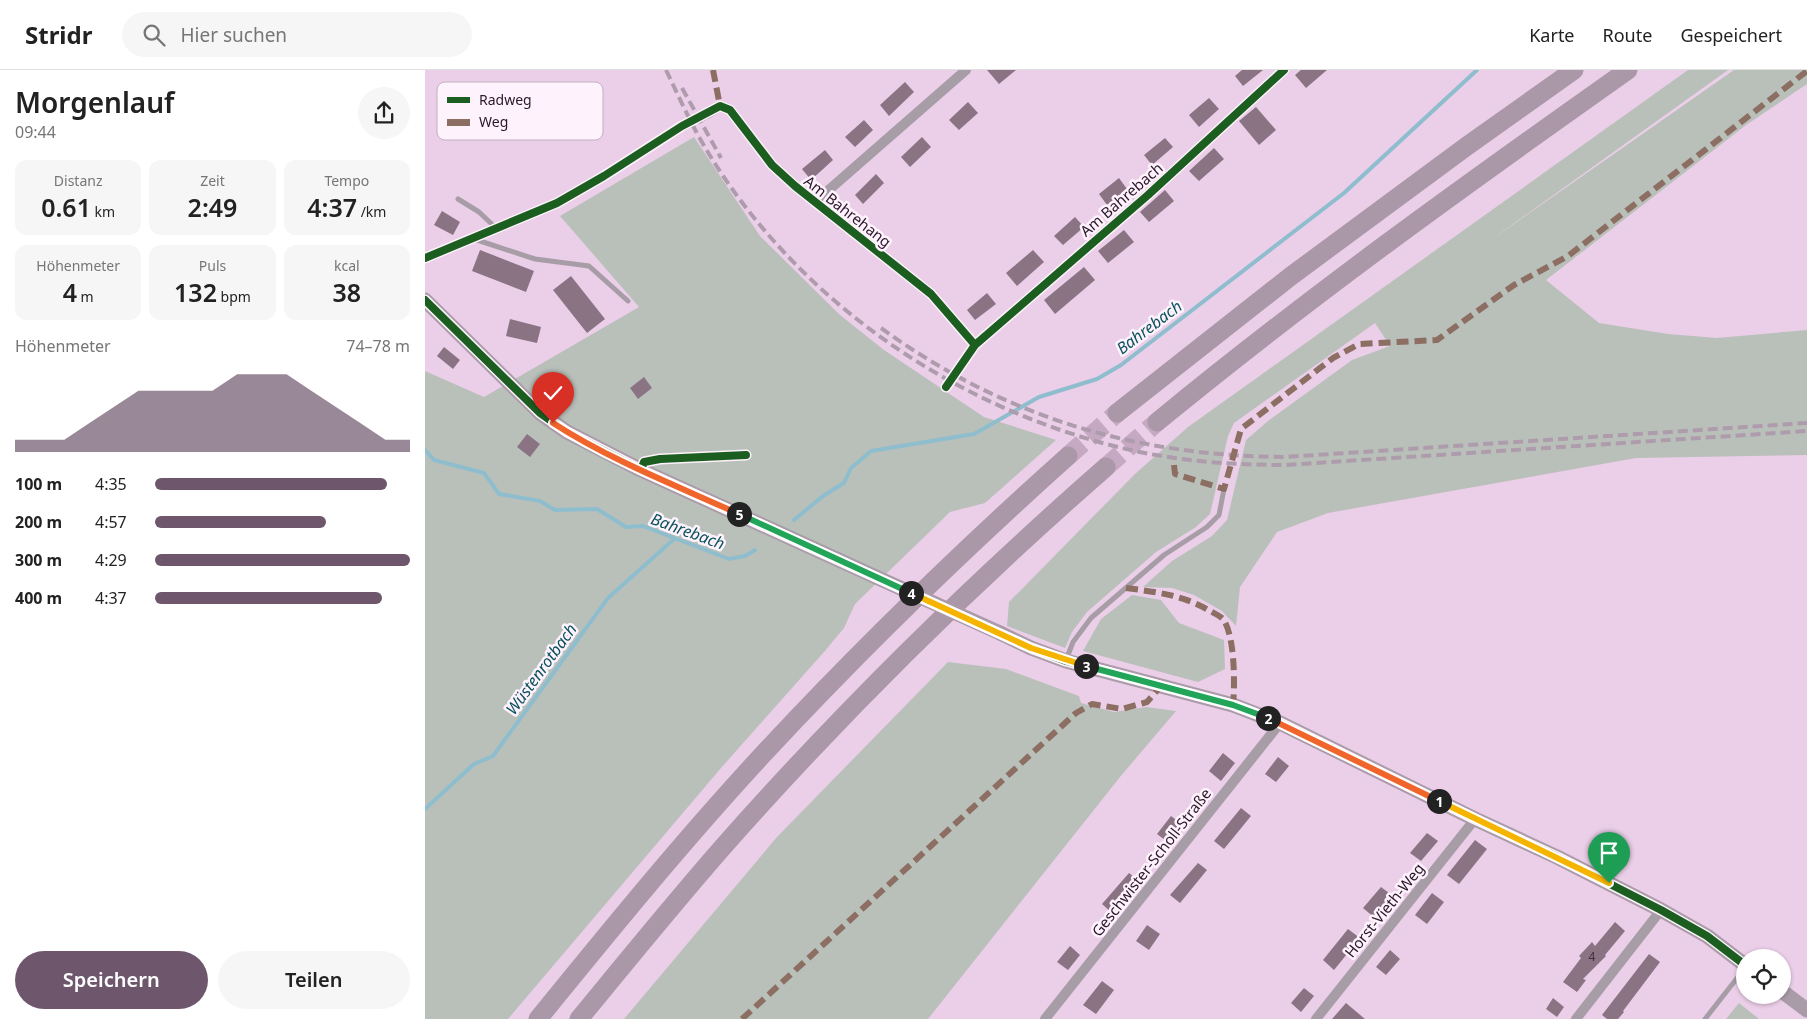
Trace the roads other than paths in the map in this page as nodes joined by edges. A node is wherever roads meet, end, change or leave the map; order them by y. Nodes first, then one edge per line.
1 (966, 70) edge
2 (1283, 70) edge
3 (1574, 70) edge
4 (1629, 70) edge
5 (707, 114) tunnel mouth
6 (683, 126) tunnel mouth
7 (458, 199) dead end
8 (815, 202) junction
9 (498, 229) junction
10 (473, 239) junction
11 (425, 258) edge
12 (425, 300) edge
13 (628, 302) dead end
14 (975, 345) joint
15 (1117, 413) tunnel mouth
16 (1157, 422) tunnel mouth
17 (1068, 456) tunnel mouth
18 (1105, 467) tunnel mouth
19 (1224, 490) dead end
20 (1066, 661) junction
21 (1280, 723) junction
22 (1475, 820) junction
23 (1661, 910) junction
24 (1736, 960) edge
25 (1736, 979) edge
26 (1791, 998) edge
27 (1807, 1010) edge
28 (538, 1019) edge
29 (579, 1019) edge
30 (1045, 1019) edge
31 (1316, 1019) edge
32 (1576, 1019) edge
33 (1705, 1019) edge

1 - 8 street, Am Bahrehang
2 - 14 street, Am Bahrebach
3 - 15 highway
4 - 16 highway
5 - 8 street, Am Bahrehang
6 - 9 street
7 - 9 lane
8 - 14 street, Am Bahrehang
9 - 10 street
10 - 11 street
10 - 13 lane
12 - 20 street, bridge
17 - 28 highway
18 - 29 highway
19 - 20 lane
20 - 21 street
21 - 22 street
21 - 30 street, Geschwister-Scholl-Straße
22 - 23 street
22 - 31 street, Horst-Vieth-Weg
23 - 24 street
23 - 32 street
25 - 33 lane
26 - 27 street

